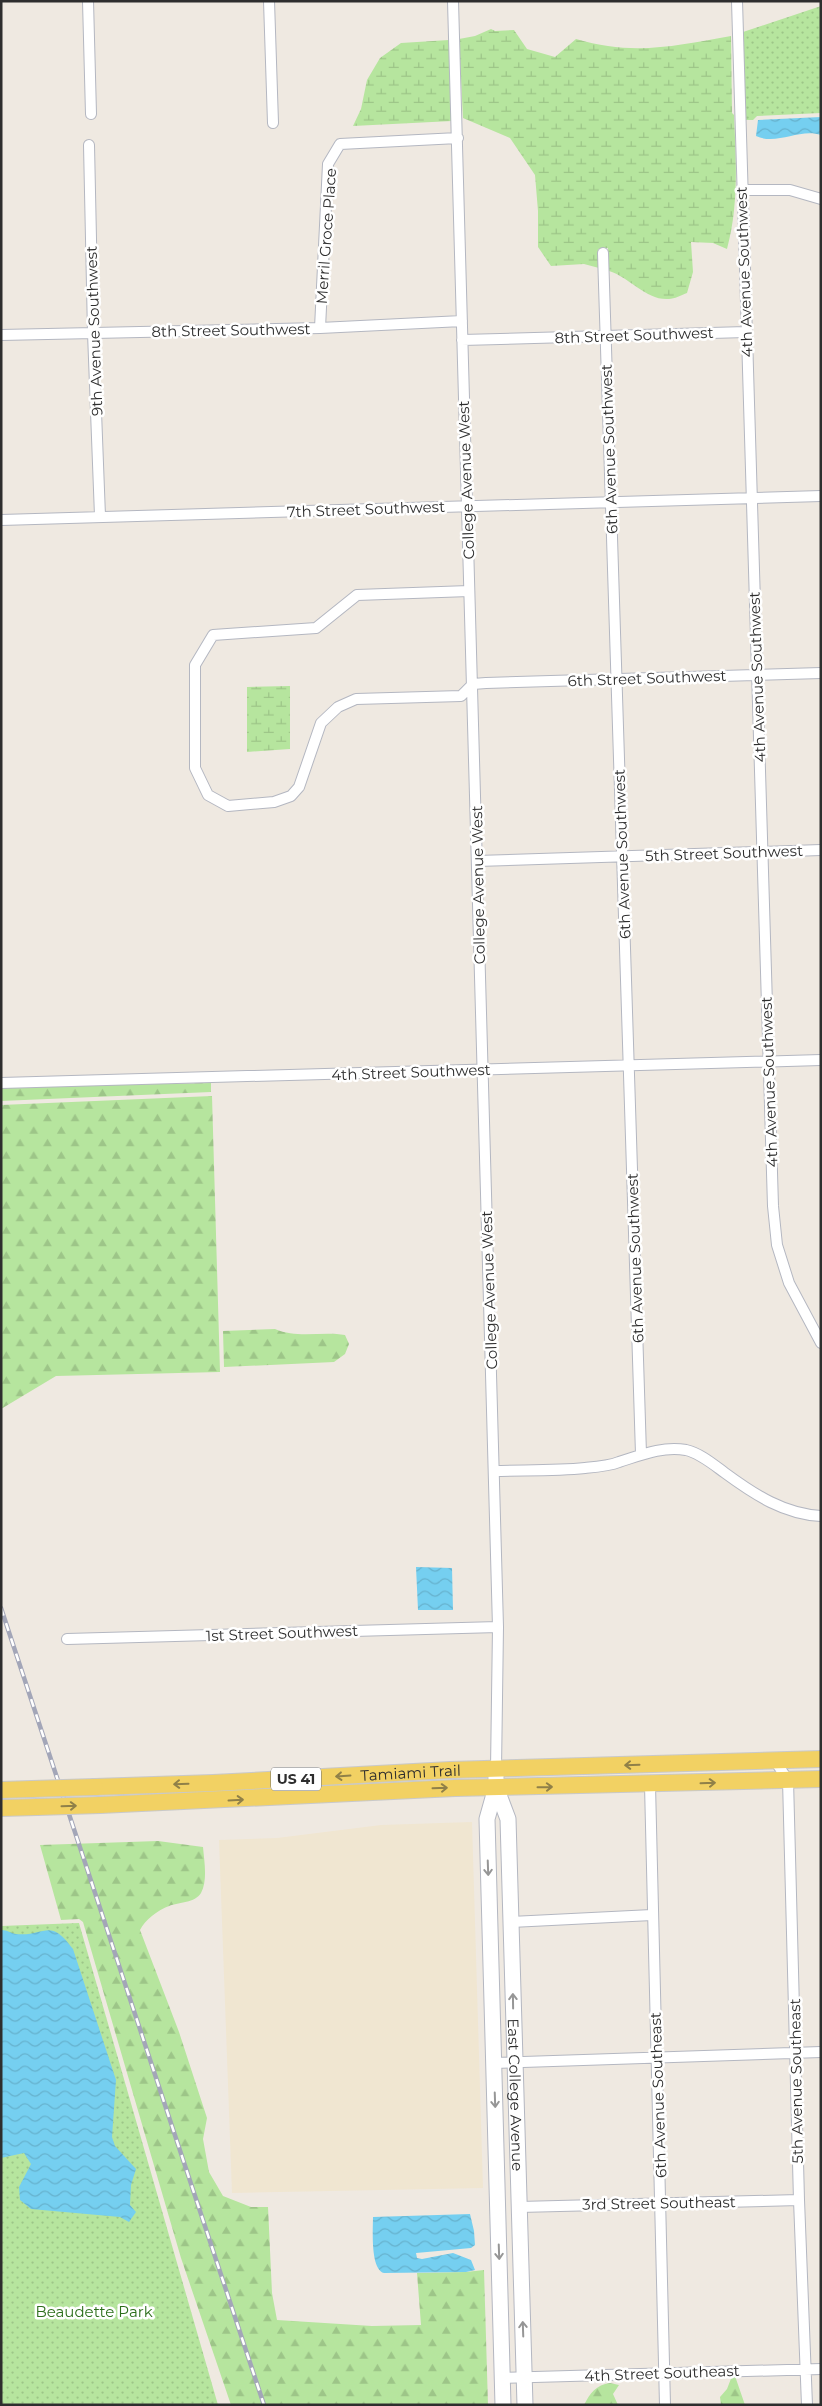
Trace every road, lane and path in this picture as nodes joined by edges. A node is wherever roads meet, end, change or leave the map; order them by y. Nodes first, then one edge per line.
1 (88, 1) edge
2 (269, 1) edge
3 (453, 1) edge
4 (737, 1) edge
5 (91, 114) dead end
6 (273, 123) dead end
7 (458, 138) junction
8 (90, 145) dead end
9 (742, 190) junction
10 (821, 199) edge
11 (604, 253) dead end
12 (462, 322) junction
13 (320, 328) junction
14 (746, 332) junction
15 (93, 333) junction
16 (1, 335) edge
17 (606, 336) junction
18 (462, 340) junction
19 (821, 496) edge
20 (752, 498) junction
21 (610, 502) junction
22 (467, 506) junction
23 (100, 516) junction
24 (1, 520) edge
25 (469, 590) junction
26 (821, 673) edge
27 (756, 675) junction
28 (616, 679) junction
29 (473, 684) junction
30 (821, 850) edge
31 (762, 852) junction
32 (622, 856) junction
33 (477, 861) junction
34 (821, 1060) edge
35 (768, 1062) junction
36 (628, 1066) junction
37 (482, 1070) junction
38 (1, 1083) edge
39 (821, 1343) edge
40 (641, 1454) junction
41 (494, 1471) junction
42 (821, 1516) edge
43 (498, 1627) junction
44 (67, 1639) dead end
45 (821, 1759) edge
46 (775, 1761) junction
47 (671, 1764) junction
48 (496, 1769) junction
49 (788, 1780) junction
50 (821, 1780) edge
51 (650, 1785) junction
52 (496, 1787) junction
53 (1, 1790) edge
54 (1, 1808) edge
55 (652, 1915) junction
56 (511, 1922) junction
57 (821, 2052) edge
58 (795, 2053) junction
59 (656, 2058) junction
60 (514, 2062) junction
61 (494, 2063) junction
62 (799, 2200) junction
63 (661, 2202) junction
64 (519, 2207) junction
65 (821, 2369) edge
66 (805, 2370) junction
67 (664, 2372) junction
68 (503, 2378) junction
69 (525, 2378) junction
70 (503, 2405) edge
71 (526, 2405) edge
72 (665, 2405) edge
73 (807, 2405) edge

1 - 5 street
2 - 6 street
3 - 7 street, College Avenue West
4 - 9 street, 4th Avenue Southwest
7 - 12 street, College Avenue West
7 - 13 street, Merril Groce Place
8 - 15 street, 9th Avenue Southwest
9 - 10 street
9 - 14 street, 4th Avenue Southwest
11 - 17 street, 6th Avenue Southwest
12 - 13 street, 8th Street Southwest
12 - 18 street, College Avenue West
13 - 15 street, 8th Street Southwest
14 - 17 street, 8th Street Southwest
14 - 20 street, 4th Avenue Southwest
15 - 16 street, 8th Street Southwest
15 - 23 street, 9th Avenue Southwest
17 - 18 street, 8th Street Southwest
17 - 21 street, 6th Avenue Southwest
18 - 22 street, College Avenue West
19 - 20 street, 7th Street Southwest
20 - 21 street, 7th Street Southwest
20 - 27 street, 4th Avenue Southwest
21 - 22 street, 7th Street Southwest
21 - 28 street, 6th Avenue Southwest
22 - 23 street, 7th Street Southwest
22 - 25 street, College Avenue West
23 - 24 street, 7th Street Southwest
25 - 29 street, College Avenue West
25 - 29 street
26 - 27 street, 6th Street Southwest
27 - 28 street, 6th Street Southwest
27 - 31 street, 4th Avenue Southwest
28 - 29 street, 6th Street Southwest
28 - 32 street, 6th Avenue Southwest
29 - 33 street, College Avenue West
30 - 31 street, 5th Street Southwest
31 - 32 street, 5th Street Southwest
31 - 35 street, 4th Avenue Southwest
32 - 33 street, 5th Street Southwest
32 - 36 street, 6th Avenue Southwest
33 - 37 street, College Avenue West
34 - 35 street, 4th Street Southwest
35 - 36 street, 4th Street Southwest
35 - 39 street, 4th Avenue Southwest
36 - 37 street, 4th Street Southwest
36 - 40 street, 6th Avenue Southwest
37 - 38 street, 4th Street Southwest
37 - 41 street, College Avenue West
40 - 41 street
40 - 42 street
41 - 43 street, College Avenue West
43 - 44 street, 1st Street Southwest
43 - 48 street, College Avenue West
45 - 46 main road, Tamiami Trail / US 41
46 - 47 main road, Tamiami Trail / US 41
46 - 49 street
47 -> 48 main road, Tamiami Trail / US 41
47 - 51 main road
48 - 52 main road, East College Avenue
48 -> 53 main road, Tamiami Trail / US 41, bridge
49 - 50 main road, Tamiami Trail / US 41
51 -> 49 main road, Tamiami Trail / US 41
49 - 58 street, 5th Avenue Southeast
52 -> 51 main road, Tamiami Trail / US 41
51 - 55 street, 6th Avenue Southeast
54 -> 52 main road, Tamiami Trail / US 41, bridge
52 - 56 main road, East College Avenue
52 -> 61 main road, East College Avenue
55 - 56 street
55 - 59 street, 6th Avenue Southeast
60 -> 56 main road, East College Avenue
57 - 58 street
58 - 59 street
58 - 62 street, 5th Avenue Southeast
59 - 60 street
59 - 63 street, 6th Avenue Southeast
60 - 61 street
60 - 64 main road, East College Avenue
61 -> 68 main road, East College Avenue
62 - 63 street, 3rd Street Southeast
62 - 66 street, 5th Avenue Southeast
63 - 64 street, 3rd Street Southeast
63 - 67 street, 6th Avenue Southeast
69 -> 64 main road, East College Avenue
65 - 66 street, 4th Street Southeast
66 - 67 street, 4th Street Southeast
66 - 73 street, 5th Avenue Southeast
67 - 69 street, 4th Street Southeast
67 - 72 street, 6th Avenue Southeast
68 - 69 street, 4th Street Southeast
68 - 70 main road, East College Avenue
69 - 71 main road, East College Avenue

